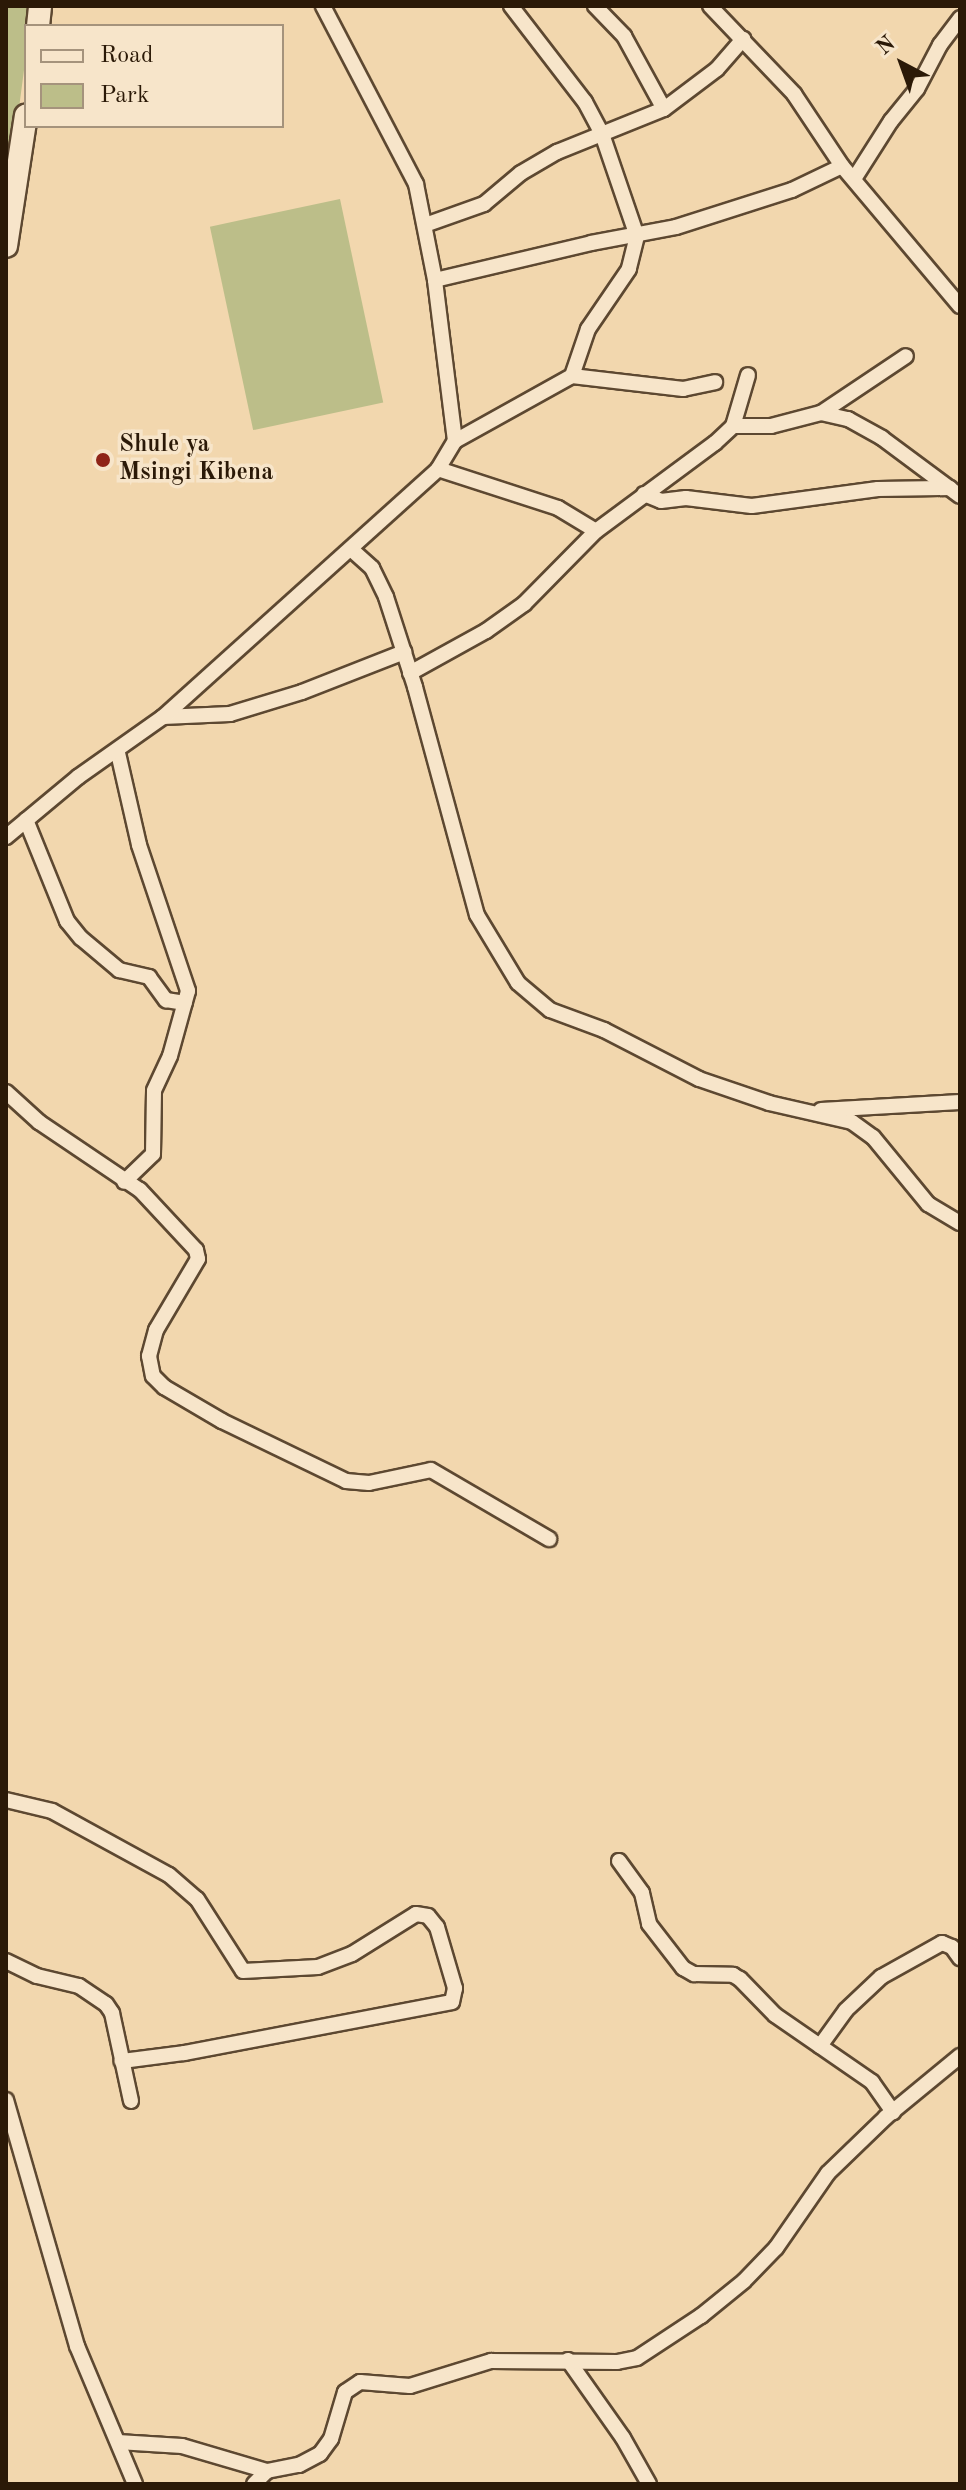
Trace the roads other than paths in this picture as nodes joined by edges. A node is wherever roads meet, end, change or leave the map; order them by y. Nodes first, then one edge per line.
1 (323, 6) edge
2 (511, 6) edge
3 (595, 6) edge
4 (710, 6) edge
5 (960, 18) edge
6 (743, 39) junction
7 (664, 109) junction
8 (24, 128) edge
9 (602, 134) junction
10 (842, 166) junction
11 (854, 179) junction
12 (425, 225) junction
13 (637, 236) junction
14 (6, 246) edge
15 (435, 280) junction
16 (960, 306) edge
17 (906, 356) dead end
18 (748, 375) dead end
19 (572, 376) junction
20 (715, 382) dead end
21 (821, 413) junction
22 (733, 426) junction
23 (455, 441) junction
24 (438, 469) junction
25 (955, 492) edge
26 (644, 494) junction
27 (596, 531) junction
28 (352, 550) junction
29 (404, 652) junction
30 (410, 673) junction
31 (163, 717) junction
32 (118, 753) junction
33 (26, 820) junction
34 (7, 834) edge
35 (185, 1003) junction
36 (6, 1092) edge
37 (960, 1102) edge
38 (796, 1111) junction
39 (124, 1182) junction
40 (960, 1223) edge
41 (549, 1539) dead end
42 (6, 1800) edge
43 (619, 1861) dead end
44 (960, 1958) edge
45 (6, 1961) edge
46 (820, 2046) junction
47 (960, 2056) edge
48 (122, 2061) junction
49 (6, 2100) edge
50 (131, 2101) dead end
51 (893, 2112) junction
52 (568, 2360) junction
53 (118, 2442) junction
54 (267, 2471) junction
55 (135, 2484) edge
56 (254, 2484) edge
57 (649, 2484) edge

1 - 12 street
2 - 9 street
3 - 7 street
4 - 6 street
5 - 11 street
6 - 7 street
6 - 10 street
7 - 9 street
8 - 14 main road
9 - 12 street
9 - 13 street
10 - 11 street
10 - 13 street
11 - 16 street
12 - 15 street
13 - 15 street
13 - 19 street
15 - 23 street
17 - 21 street
18 - 22 street
19 - 20 street
19 - 23 street
21 - 22 street
21 - 25 street
22 - 26 street
23 - 24 street
24 - 27 street
24 - 28 street
25 - 26 street
26 - 27 street
27 - 30 street
28 - 29 street
28 - 31 street
29 - 30 street
29 - 31 street
30 - 38 street
31 - 32 street
32 - 33 street
32 - 35 street
33 - 34 street
33 - 35 street
35 - 39 street
36 - 39 street
37 - 38 street
38 - 40 street
39 - 41 street
42 - 48 street
43 - 46 street
44 - 46 street
45 - 48 street
46 - 51 street
47 - 51 street
48 - 50 street
49 - 53 street
51 - 52 street
52 - 54 street
52 - 57 street
53 - 54 street
53 - 55 street
54 - 56 street

